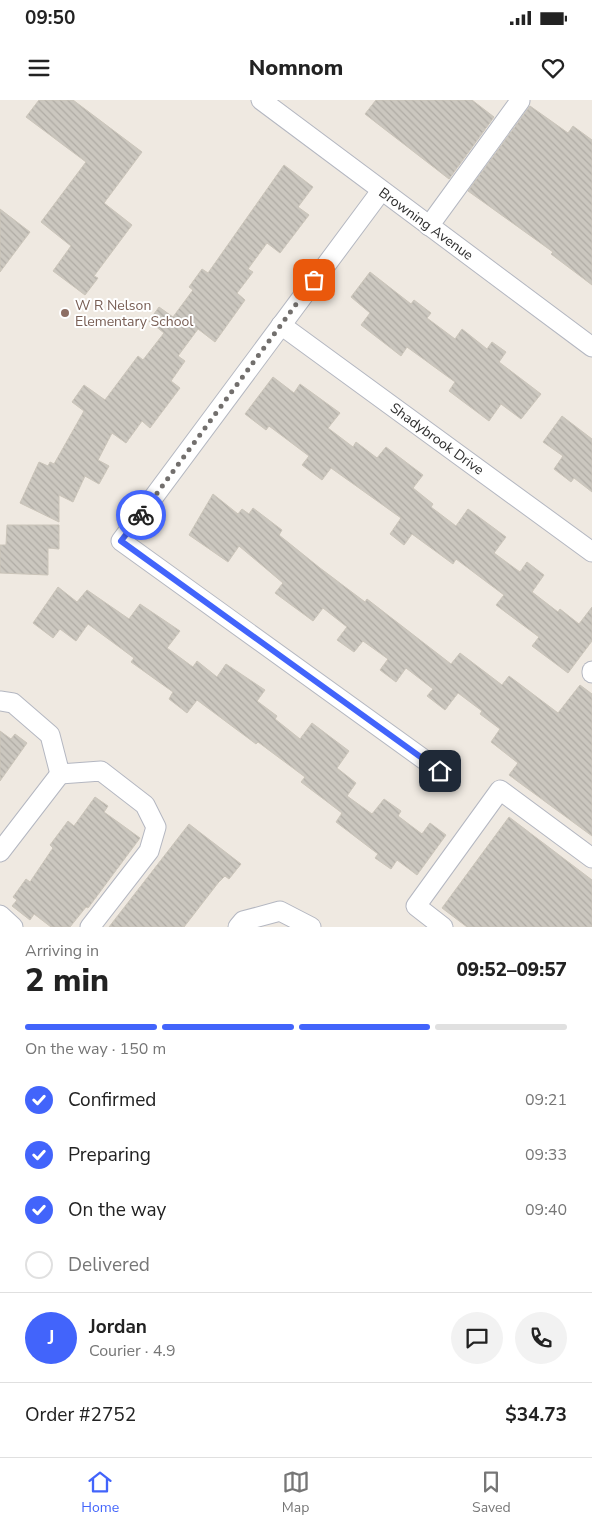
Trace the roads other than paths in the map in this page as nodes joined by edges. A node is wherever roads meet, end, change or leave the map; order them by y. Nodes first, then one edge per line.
1 (261, 100) edge
2 (520, 101) dead end
3 (380, 191) junction
4 (429, 226) junction
5 (281, 325) junction
6 (592, 347) edge
7 (592, 552) edge
8 (0, 701) edge
9 (440, 771) dead end
10 (60, 774) junction
11 (0, 852) edge
12 (592, 858) edge
13 (0, 915) edge
14 (240, 924) edge
15 (13, 927) edge
16 (90, 927) edge
17 (310, 927) edge
18 (443, 927) edge

1 - 3 street, Browning Avenue
2 - 4 street
3 - 4 street, Browning Avenue
3 - 5 street
4 - 6 street, Browning Avenue
5 - 7 street, Shadybrook Drive
5 - 9 street
8 - 10 street
10 - 11 street
10 - 16 street
12 - 18 street
13 - 15 street
14 - 17 street

